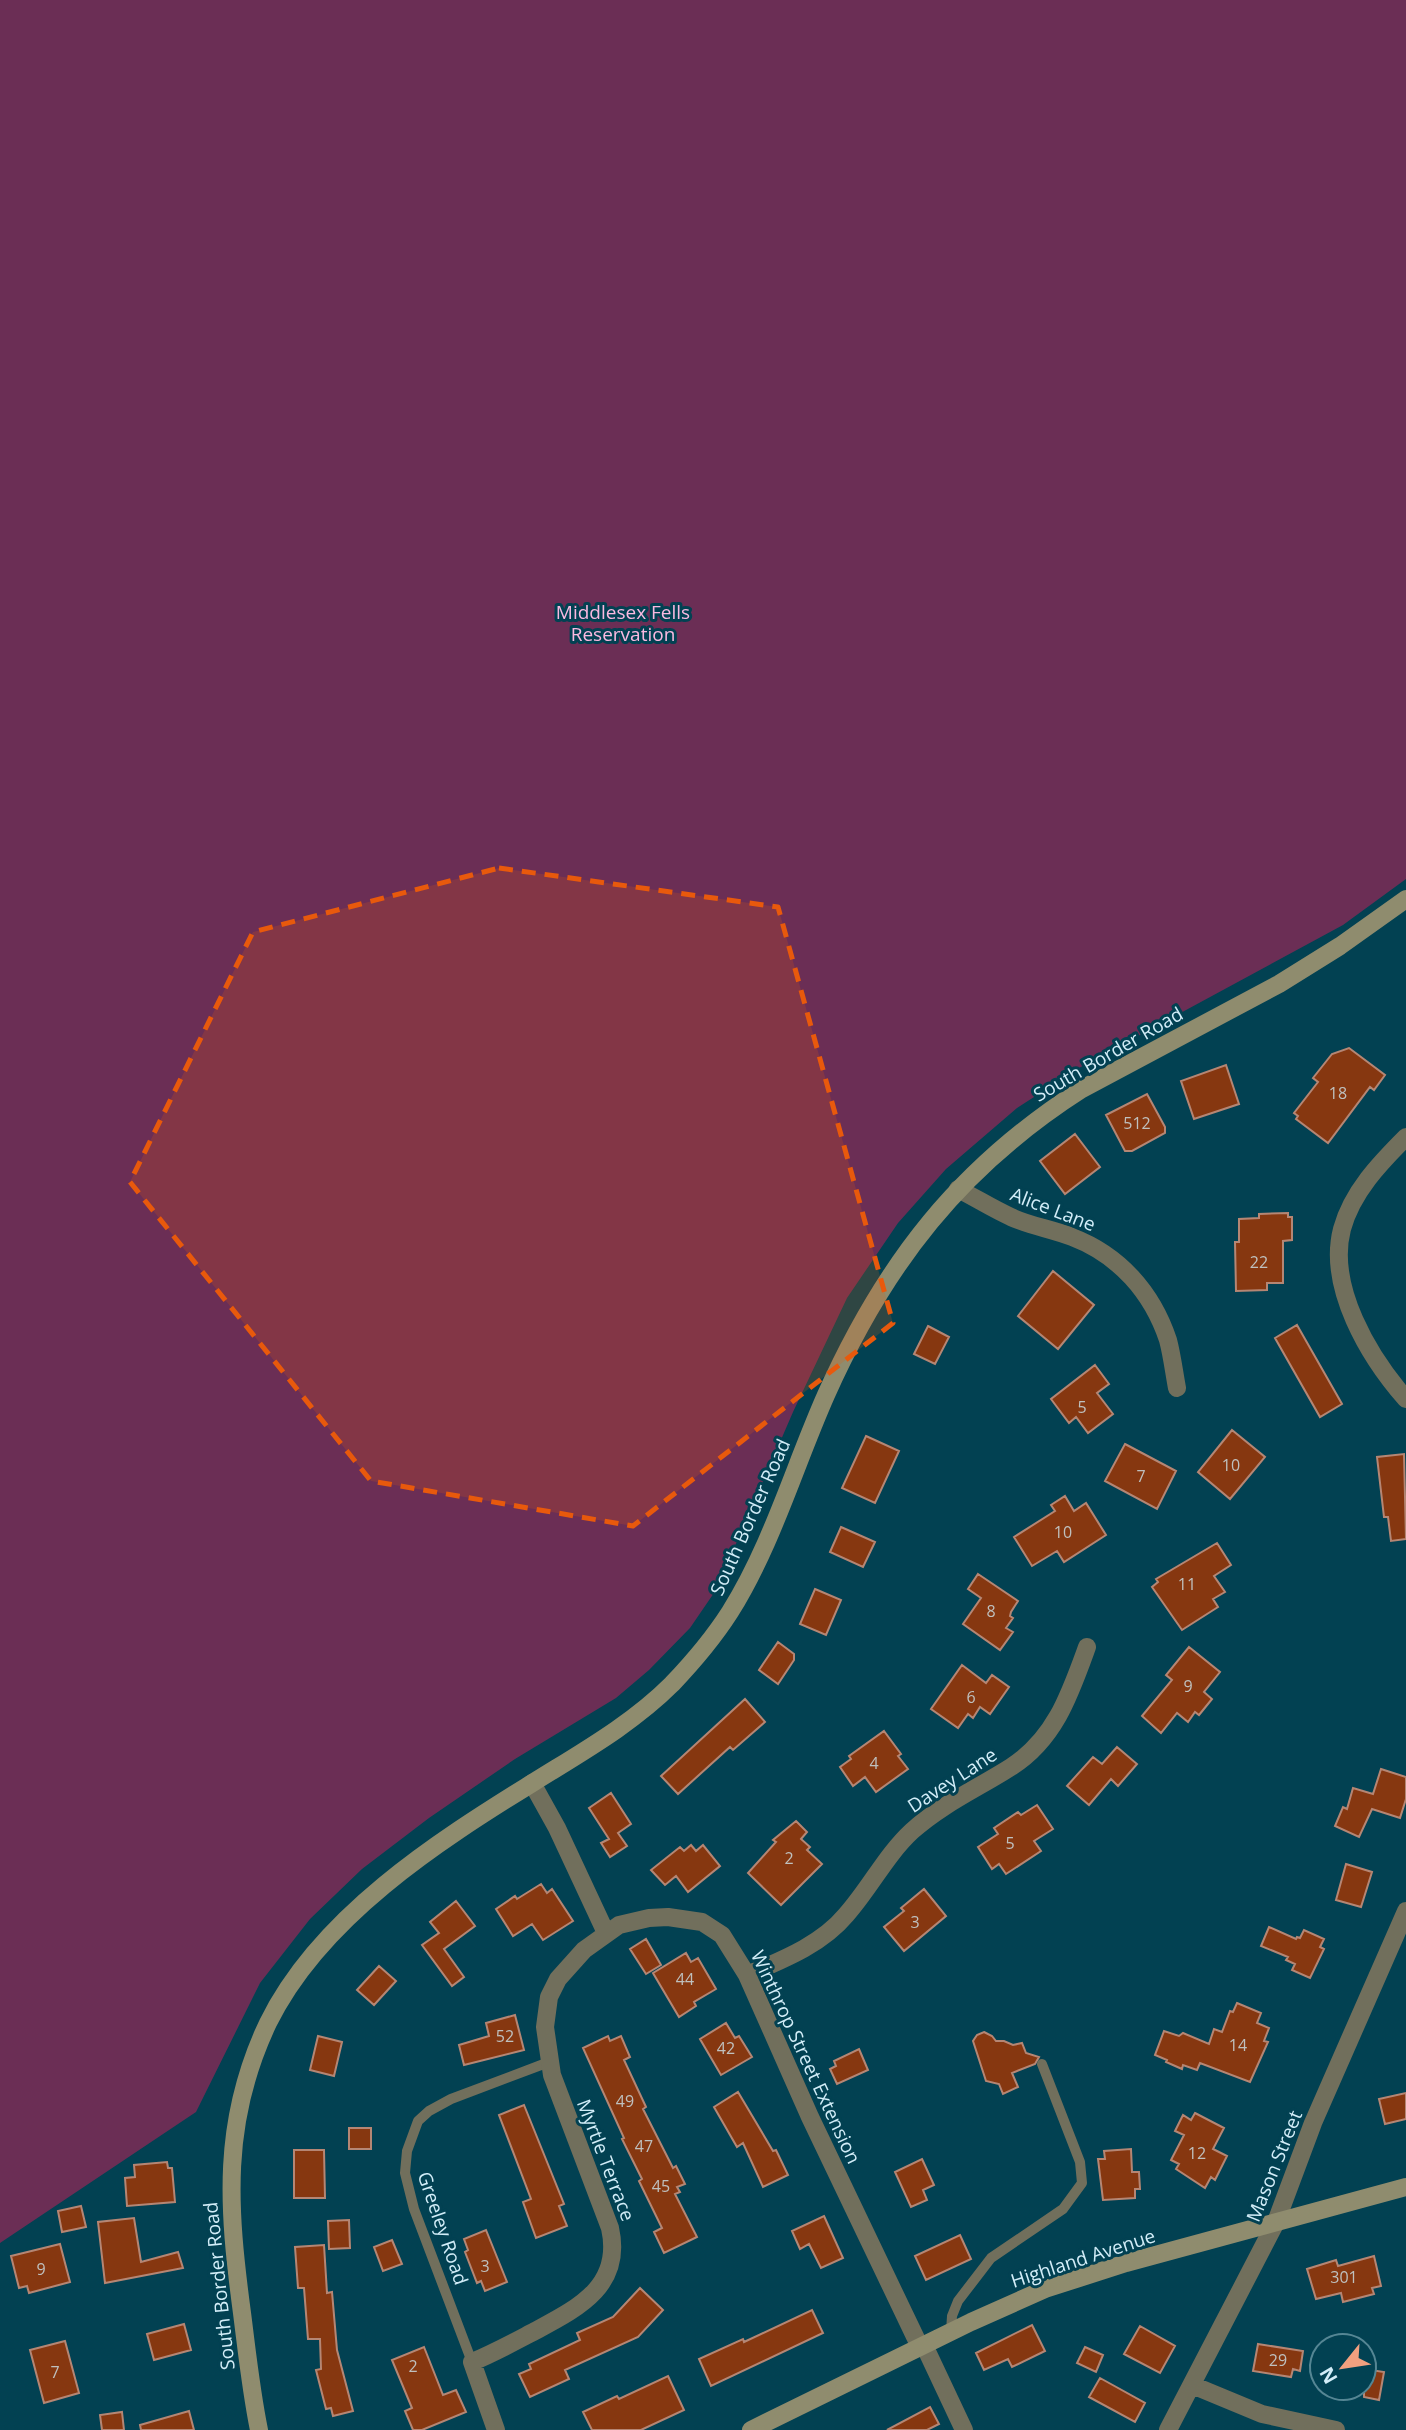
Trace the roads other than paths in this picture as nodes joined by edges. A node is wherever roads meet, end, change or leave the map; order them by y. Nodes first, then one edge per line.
1 (1406, 899) edge
2 (1406, 1137) edge
3 (958, 1189) junction
4 (1177, 1388) dead end
5 (1406, 1399) edge
6 (1087, 1647) dead end
7 (532, 1783) junction
8 (1406, 1911) edge
9 (606, 1933) junction
10 (747, 1975) junction
11 (549, 2062) junction
12 (1042, 2064) dead end
13 (1406, 2187) edge
14 (1276, 2222) junction
15 (951, 2332) junction
16 (922, 2346) junction
17 (472, 2362) junction
18 (1192, 2385) junction
19 (259, 2430) edge
20 (496, 2430) edge
21 (751, 2430) edge
22 (964, 2430) edge
23 (1168, 2430) edge
24 (1336, 2430) edge

1 - 3 main road, South Border Road
2 - 5 street
3 - 4 street, Alice Lane
3 - 7 main road, South Border Road
6 - 10 street, Davey Lane
7 - 9 street
7 - 19 main road, South Border Road
8 - 14 street, Mason Street
9 - 10 street, Winthrop Street Extension
9 - 11 street, Myrtle Terrace
10 - 16 street, Winthrop Street Extension
11 - 17 street, Myrtle Terrace
11 - 17 lane, Greeley Road
12 - 15 lane
13 - 14 main road, Highland Avenue
14 - 15 main road, Highland Avenue
14 - 18 street, Mason Street
15 - 16 main road, Highland Avenue
16 - 21 main road, Highland Avenue
16 - 22 street, Winthrop Street Extension
17 - 20 street
18 - 23 street, Mason Street
18 - 24 street

